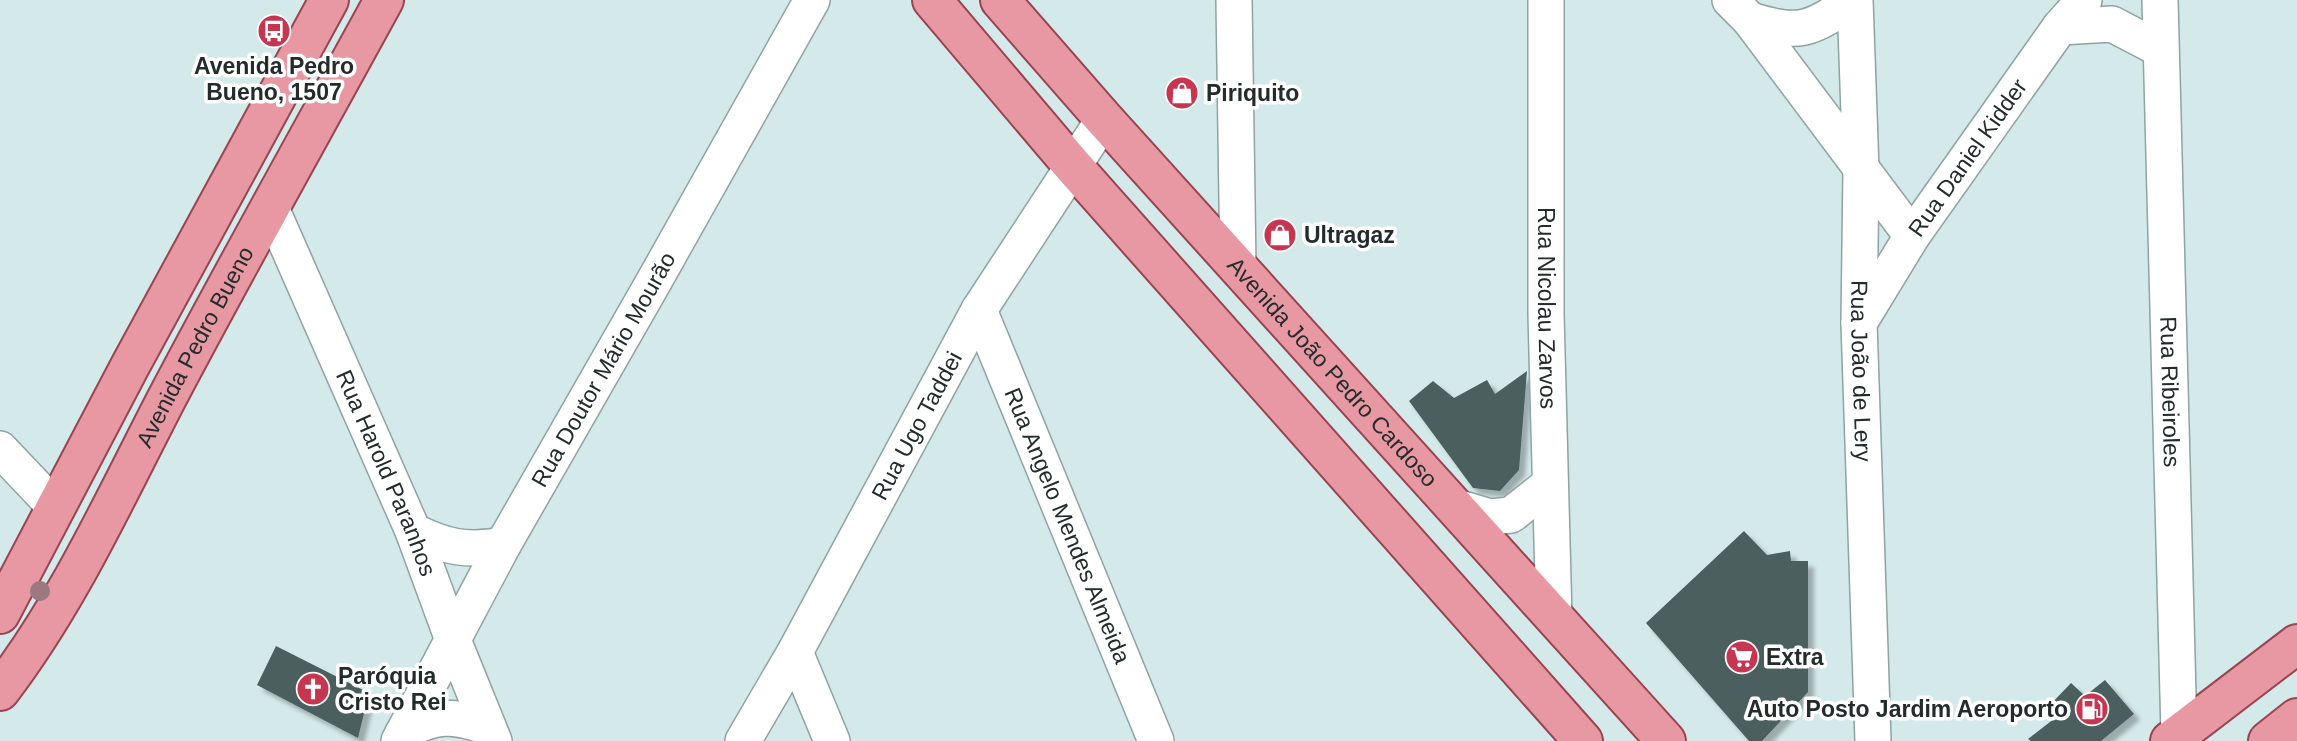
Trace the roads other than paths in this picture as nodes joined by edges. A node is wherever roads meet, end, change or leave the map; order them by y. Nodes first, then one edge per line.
1 (329, 0) edge
2 (384, 0) edge
3 (812, 0) edge
4 (932, 0) edge
5 (1000, 0) edge
6 (1234, 0) edge
7 (1546, 0) edge
8 (1854, 0) edge
9 (2084, 0) edge
10 (2160, 0) edge
11 (1740, 10) edge
12 (2060, 27) junction
13 (2160, 49) junction
14 (1104, 119) junction
15 (1072, 165) junction
16 (1861, 170) junction
17 (271, 208) junction
18 (1912, 236) junction
19 (1238, 267) junction
20 (979, 310) junction
21 (1859, 323) junction
22 (0, 449) edge
23 (1550, 484) junction
24 (1453, 506) junction
25 (56, 509) junction
26 (413, 531) junction
27 (503, 545) junction
28 (0, 614) edge
29 (1554, 618) junction
30 (453, 640) junction
31 (2297, 644) edge
32 (795, 652) junction
33 (0, 691) edge
34 (2297, 718) edge
35 (491, 734) edge
36 (401, 737) edge
37 (2175, 738) edge
38 (743, 741) edge
39 (832, 741) edge
40 (1156, 741) edge
41 (1583, 741) edge
42 (1666, 741) edge
43 (1873, 741) edge
44 (2268, 741) edge

1 - 25 main road, Avenida Pedro Bueno
2 - 17 main road, Avenida Pedro Bueno
3 - 27 street, Rua Doutor Mário Mourão
4 - 15 main road
5 - 14 main road, Avenida João Pedro Cardoso
6 - 19 street
7 - 23 street, Rua Nicolau Zarvos
8 - 11 street, Rua João de Lery
8 - 16 street, Rua João de Lery
9 - 12 street, Rua Daniel Kidder
10 - 13 street, Rua Ribeiroles
11 - 16 street
12 - 13 street
12 - 18 street, Rua Daniel Kidder
13 - 37 street, Rua Ribeiroles
14 - 15 street, Rua Ugo Taddei
14 - 19 main road, Avenida João Pedro Cardoso
15 - 20 street, Rua Ugo Taddei
15 - 41 main road
16 - 18 street
16 - 21 street, Rua João de Lery
17 - 26 street, Rua Harold Paranhos
17 - 33 main road, Avenida Pedro Bueno
18 - 21 street, Rua Daniel Kidder
19 - 24 main road, Avenida João Pedro Cardoso
20 - 32 street, Rua Ugo Taddei
20 - 40 street, Rua Angelo Mendes Almeida
21 - 43 street, Rua João de Lery
22 - 25 street
23 - 24 street
23 - 29 street, Rua Nicolau Zarvos
24 - 29 main road, Avenida João Pedro Cardoso
25 - 28 main road, Avenida Pedro Bueno
26 - 27 street
26 - 30 street, Rua Harold Paranhos
27 - 30 street, Rua Doutor Mário Mourão
29 - 42 main road, Avenida João Pedro Cardoso
30 - 35 street, Rua Harold Paranhos
30 - 36 street, Rua Doutor Mário Mourão
31 - 37 main road
32 - 38 street, Rua Ugo Taddei
32 - 39 street
34 - 44 main road
35 - 36 street

